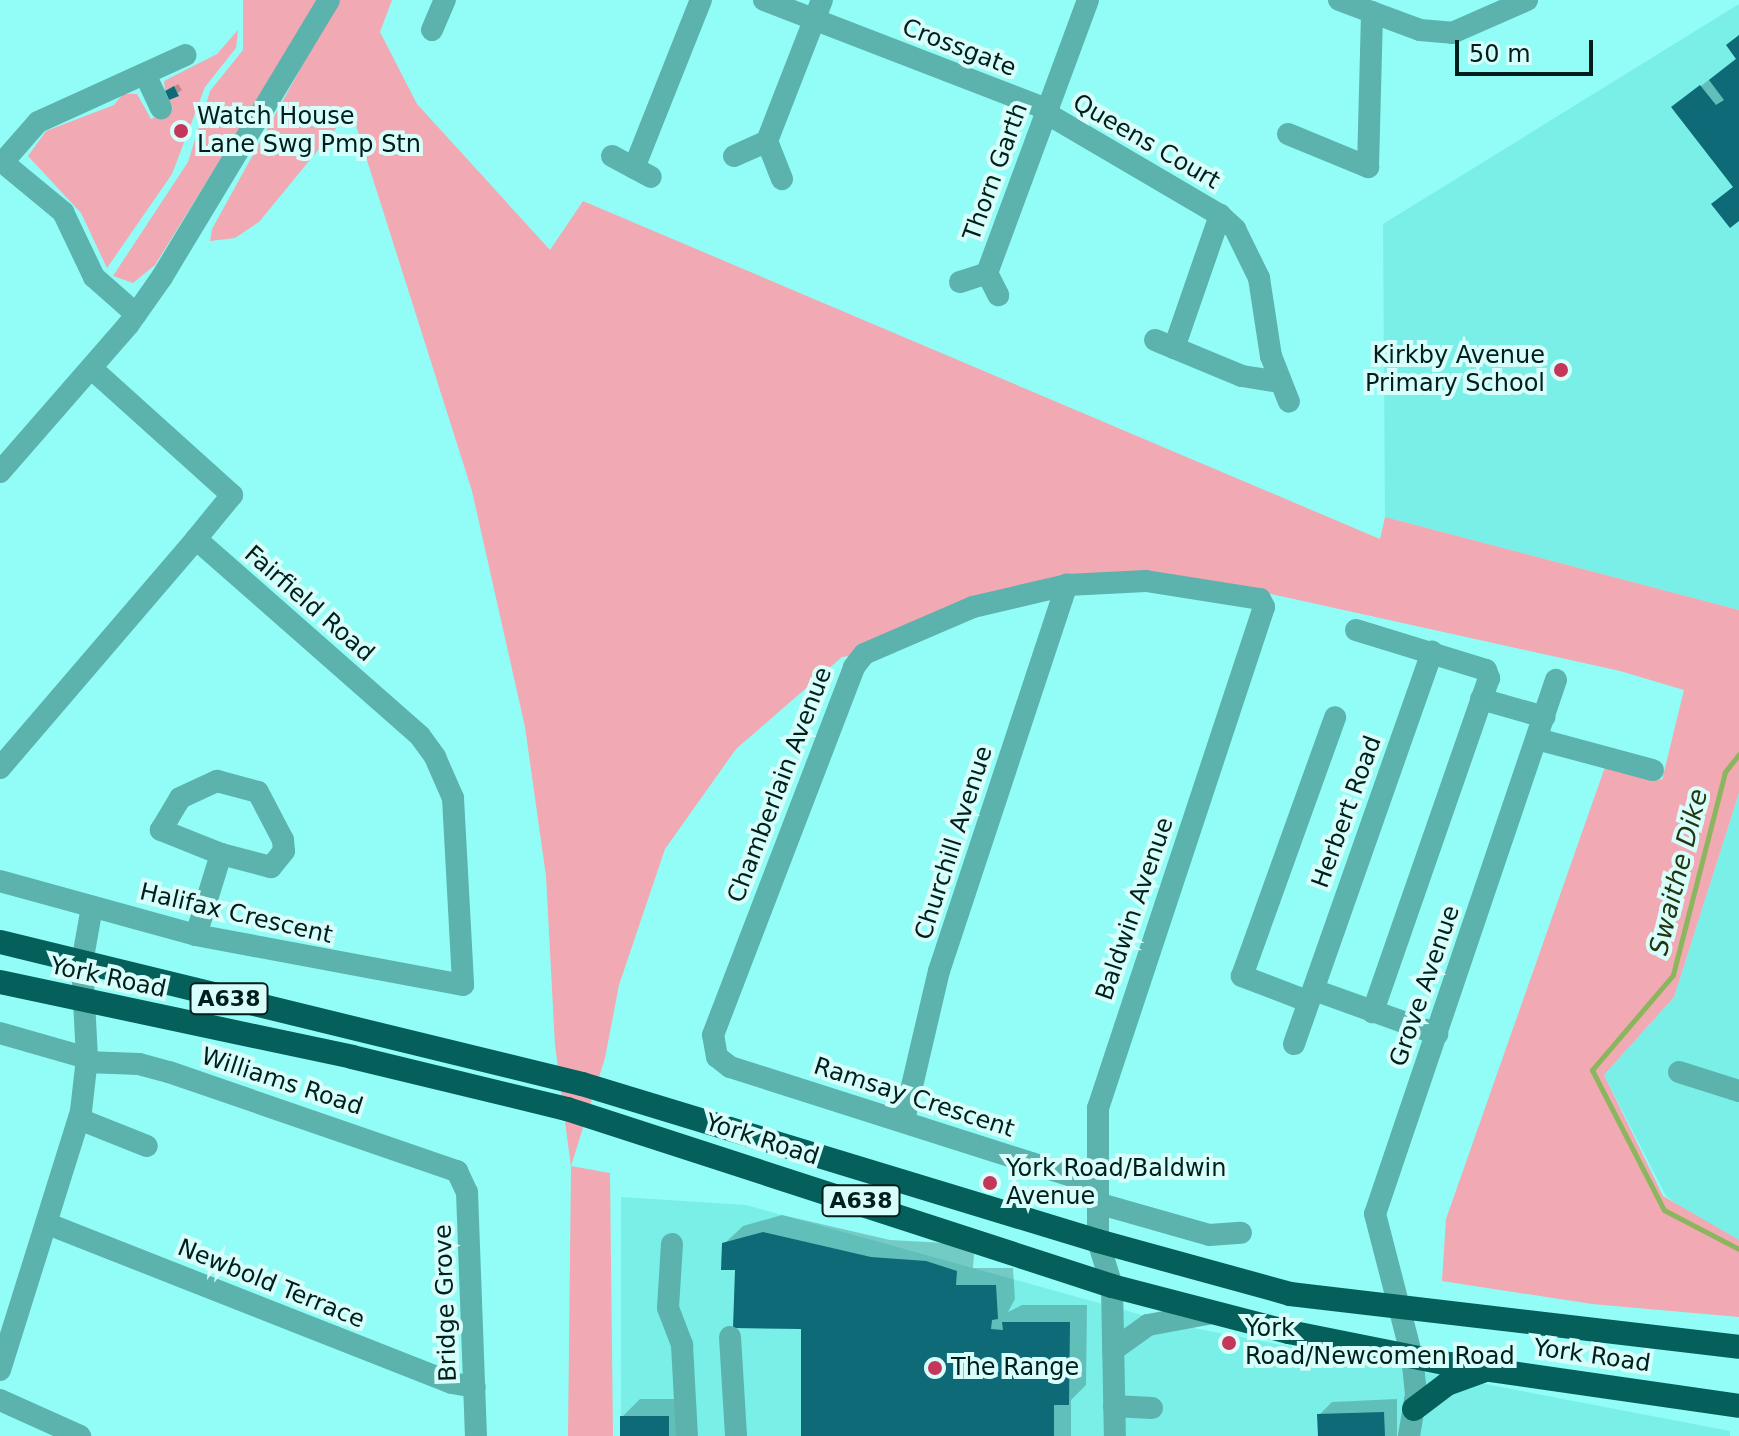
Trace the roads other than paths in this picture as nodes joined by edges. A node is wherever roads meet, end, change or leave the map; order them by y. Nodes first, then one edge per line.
1 (445, 0) edge
2 (701, 0) edge
3 (764, 0) edge
4 (1088, 0) edge
5 (1339, 0) edge
6 (1527, 0) edge
7 (323, 9) edge
8 (818, 10) edge
9 (1484, 11) edge
10 (1372, 12) junction
11 (432, 30) dead end
12 (186, 55) dead end
13 (145, 74) junction
14 (161, 109) dead end
15 (1046, 111) junction
16 (1288, 134) dead end
17 (767, 141) junction
18 (612, 156) dead end
19 (734, 156) dead end
20 (2, 161) edge
21 (782, 179) dead end
22 (1220, 215) junction
23 (987, 273) junction
24 (960, 282) dead end
25 (998, 295) dead end
26 (136, 314) junction
27 (91, 368) junction
28 (0, 472) edge
29 (196, 539) junction
30 (1067, 585) junction
31 (1264, 601) joint
32 (1356, 630) dead end
33 (1432, 652) junction
34 (1556, 680) dead end
35 (1481, 699) junction
36 (1335, 717) dead end
37 (1544, 717) junction
38 (1537, 739) junction
39 (0, 768) edge
40 (1653, 770) dead end
41 (221, 854) junction
42 (0, 881) edge
43 (92, 907) junction
44 (196, 935) junction
45 (0, 942) edge
46 (82, 963) junction
47 (0, 982) edge
48 (463, 985) joint
49 (1310, 995) junction
50 (86, 1004) junction
51 (1373, 1012) junction
52 (0, 1033) edge
53 (1437, 1034) junction
54 (1294, 1044) dead end
55 (717, 1057) joint
56 (87, 1060) junction
57 (1679, 1072) dead end
58 (1739, 1091) edge
59 (79, 1119) junction
60 (904, 1120) junction
61 (147, 1146) dead end
62 (457, 1171) joint
63 (1097, 1193) junction
64 (48, 1224) junction
65 (1241, 1233) dead end
66 (1098, 1241) junction
67 (672, 1244) dead end
68 (1112, 1286) junction
69 (1396, 1310) junction
70 (1214, 1313) junction
71 (730, 1337) dead end
72 (1739, 1347) edge
73 (1113, 1350) junction
74 (1412, 1357) junction
75 (0, 1370) edge
76 (1489, 1370) junction
77 (475, 1387) junction
78 (0, 1400) edge
79 (1114, 1406) junction
80 (1739, 1406) edge
81 (1152, 1408) dead end
82 (1414, 1409) junction
83 (80, 1436) edge
84 (476, 1436) edge
85 (687, 1436) edge
86 (736, 1436) edge
87 (1115, 1436) edge
88 (1409, 1436) edge

1 - 11 street
2 - 18 street
3 - 8 street, Crossgate
4 - 15 street, Thorn Garth
5 - 10 street
6 - 9 street
7 - 26 street
8 - 15 street, Crossgate
8 - 17 street
9 - 10 street
10 - 16 street
12 - 13 street
13 - 14 street
13 - 20 street
15 - 22 street, Queens Court
15 - 23 street, Thorn Garth
17 - 19 street
17 - 21 street
20 - 26 street
22 - 22 street, Queens Court
23 - 24 street, Thorn Garth
23 - 25 street, Thorn Garth
26 - 27 street
27 - 28 street
27 - 29 street
29 - 39 street
29 - 48 street, Fairfield Road
30 - 31 street, Chamberlain Avenue
30 - 55 street, Chamberlain Avenue
30 - 60 street, Churchill Avenue
31 - 63 street, Baldwin Avenue
32 - 33 street
33 - 35 street
33 - 49 street, Herbert Road
34 - 37 street, Grove Avenue
35 - 37 street
35 - 51 street
36 - 49 street
37 - 38 street, Grove Avenue
38 - 40 street
38 - 53 street, Grove Avenue
41 - 41 street
41 - 44 street
42 - 43 street, Halifax Crescent
43 - 44 street, Halifax Crescent
43 - 46 street
44 - 48 street, Halifax Crescent
45 - 46 highway, York Road / A638
46 - 50 street
46 - 66 highway, York Road / A638
47 - 50 highway, York Road / A638
49 - 51 street
49 - 54 street, Herbert Road
50 - 56 street
50 - 68 highway, York Road / A638
51 - 53 street
52 - 56 street, Williams Road
53 - 69 street, Grove Avenue
55 - 60 street, Ramsay Crescent
56 - 59 street
56 - 62 street, Williams Road
57 - 58 street
59 - 61 street
59 - 64 street
60 - 63 street, Ramsay Crescent
62 - 77 street, Bridge Grove
63 - 65 street, Ramsay Crescent
63 - 66 street, Baldwin Avenue
64 - 75 street
64 - 77 street, Newbold Terrace
66 - 68 street, Baldwin Avenue
66 - 69 highway, York Road / A638
67 - 85 street
68 - 70 highway, York Road / A638
68 - 73 street, Baldwin Avenue
69 - 72 highway, York Road / A638
69 - 74 street, Grove Avenue
70 - 73 street
70 - 74 highway, York Road / A638
71 - 86 street
73 - 79 street, Baldwin Avenue
74 - 76 highway, York Road / A638
74 - 82 street, Grove Avenue
76 - 80 highway, York Road / A638
76 - 82 highway
77 - 84 street, Bridge Grove
78 - 83 street
79 - 81 street
79 - 87 street, Baldwin Avenue
82 - 88 street, Grove Avenue

